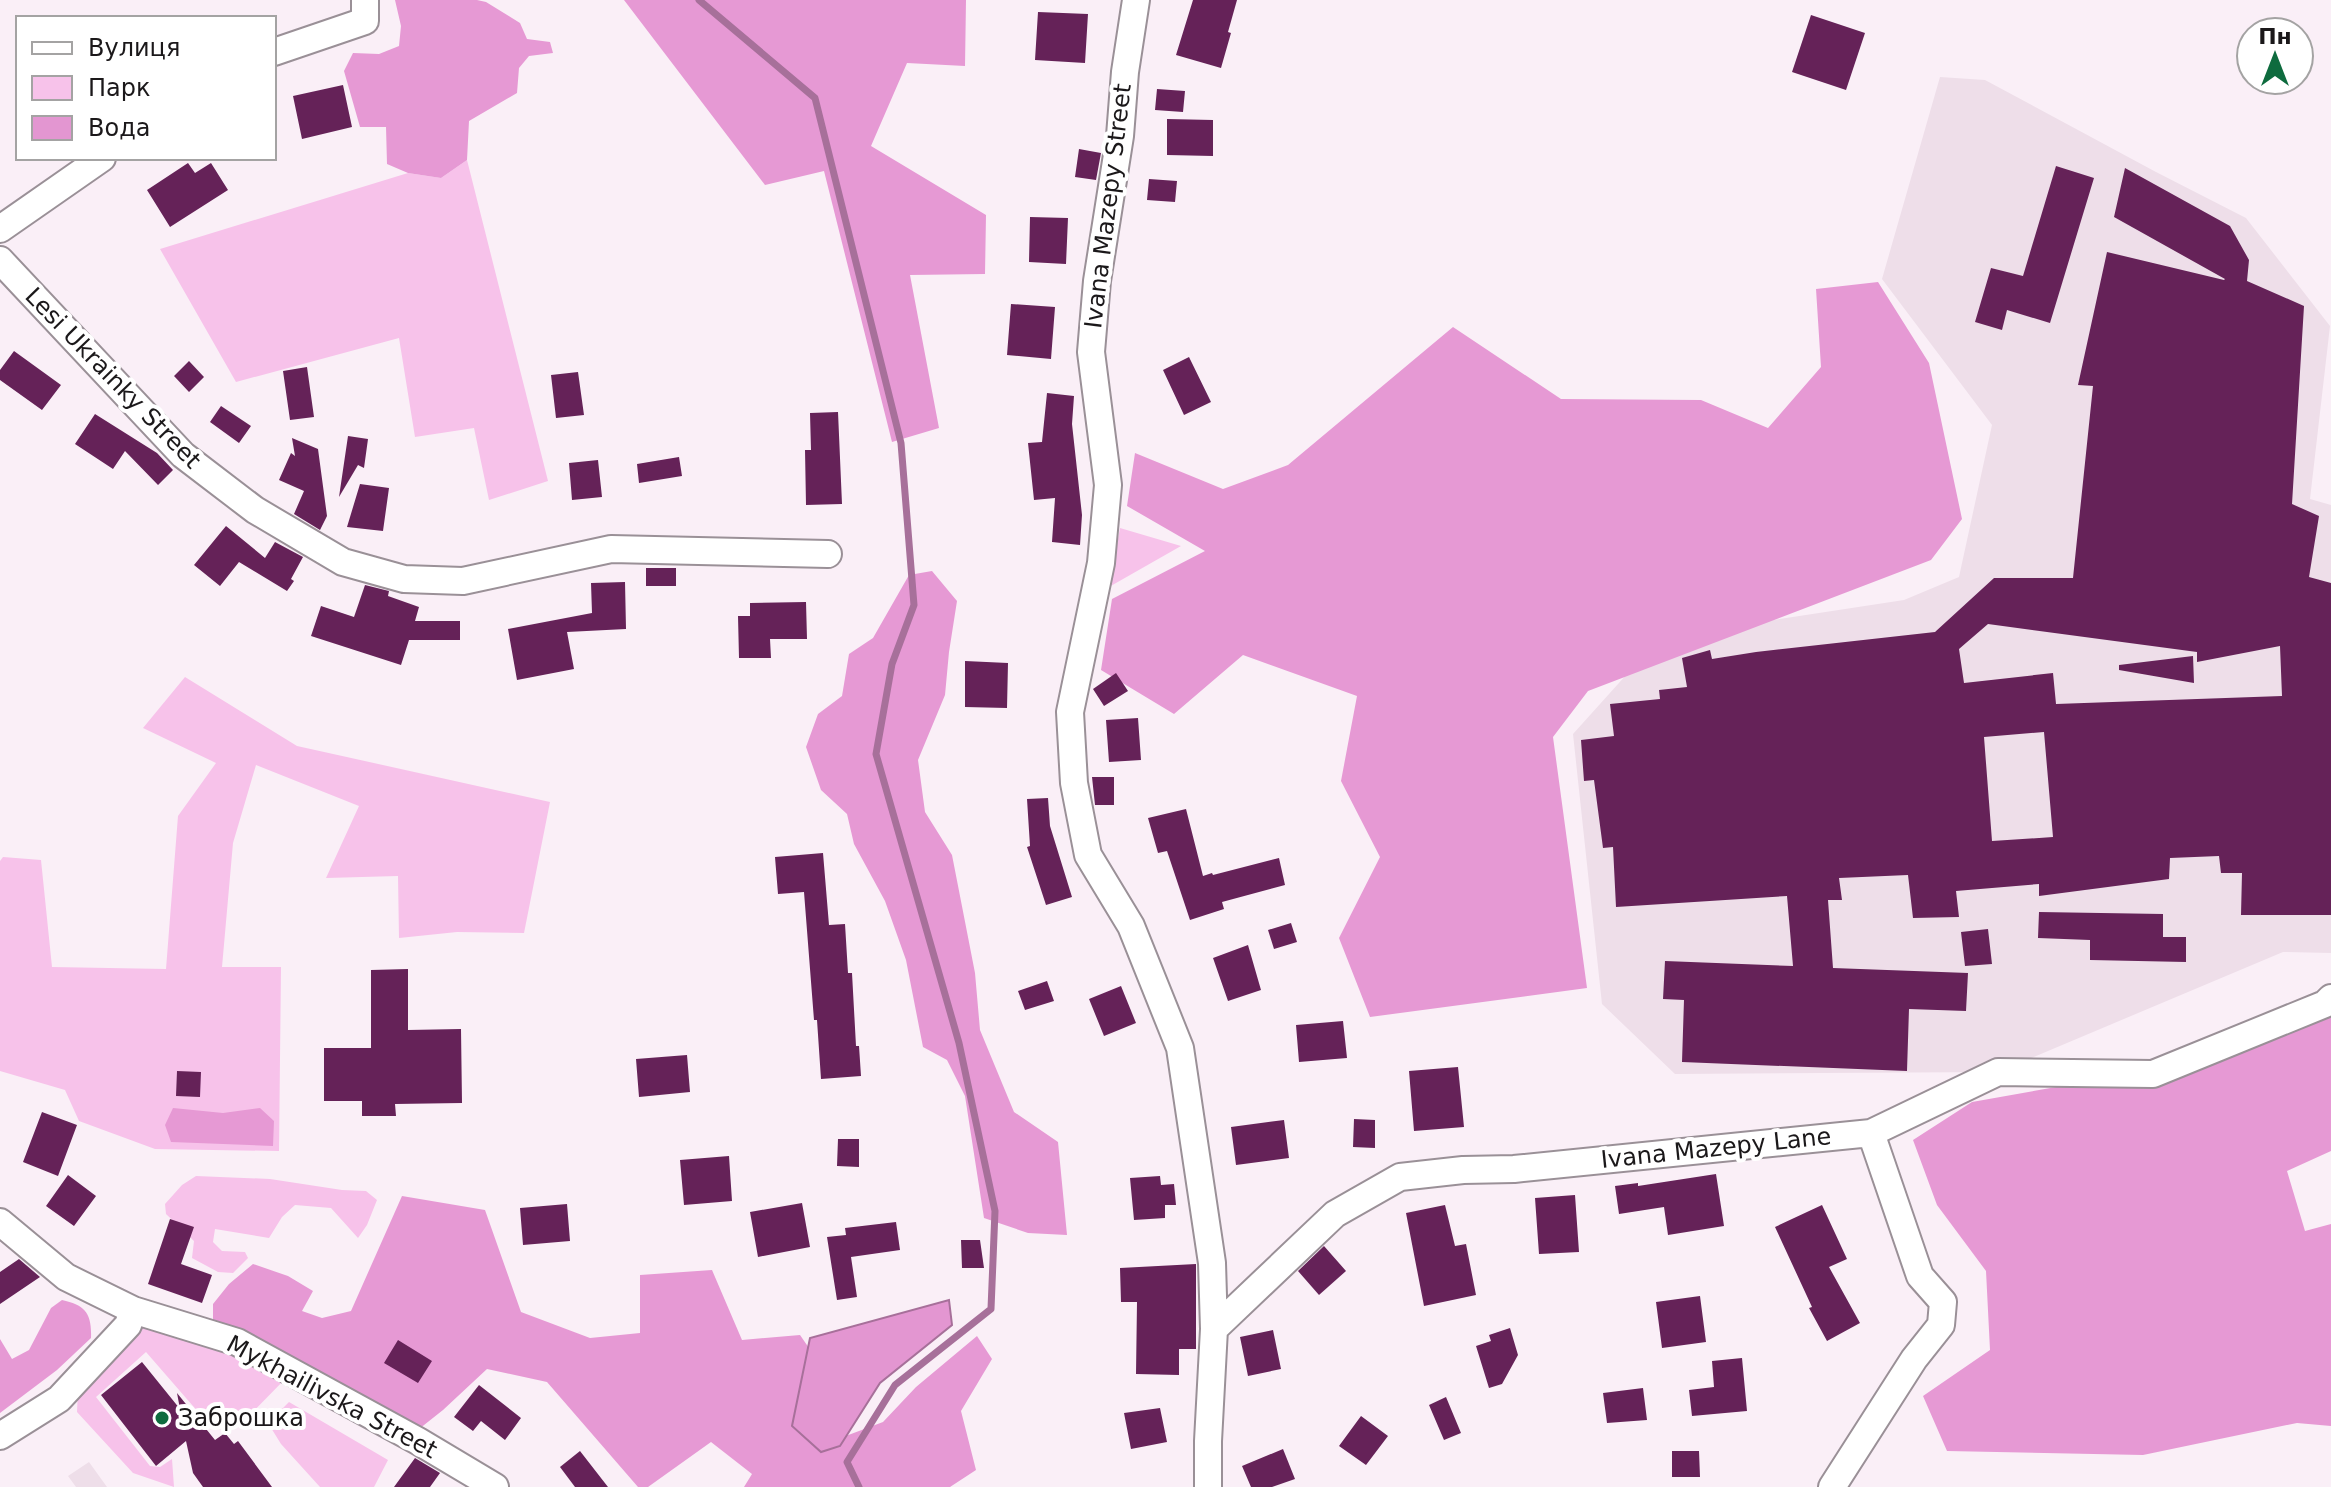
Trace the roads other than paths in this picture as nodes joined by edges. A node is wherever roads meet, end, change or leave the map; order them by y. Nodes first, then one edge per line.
1 (365, 0) edge
2 (1136, 0) edge
3 (276, 51) edge
4 (99, 160) edge
5 (0, 229) edge
6 (0, 260) edge
7 (828, 554) dead end
8 (2331, 998) edge
9 (1871, 1133) junction
10 (0, 1222) edge
11 (133, 1310) junction
12 (1214, 1329) junction
13 (0, 1436) edge
14 (495, 1487) edge
15 (1208, 1487) edge
16 (1832, 1487) edge

1 - 3 street
2 - 12 street, Ivana Mazepy Street
4 - 5 street
6 - 7 street, Lesi Ukrainky Street
8 - 9 street, Ivana Mazepy Lane
9 - 12 street, Ivana Mazepy Lane
9 - 16 street
10 - 11 street, Mykhailivska Street
11 - 13 street
11 - 14 street, Mykhailivska Street
12 - 15 street, Ivana Mazepy Street

